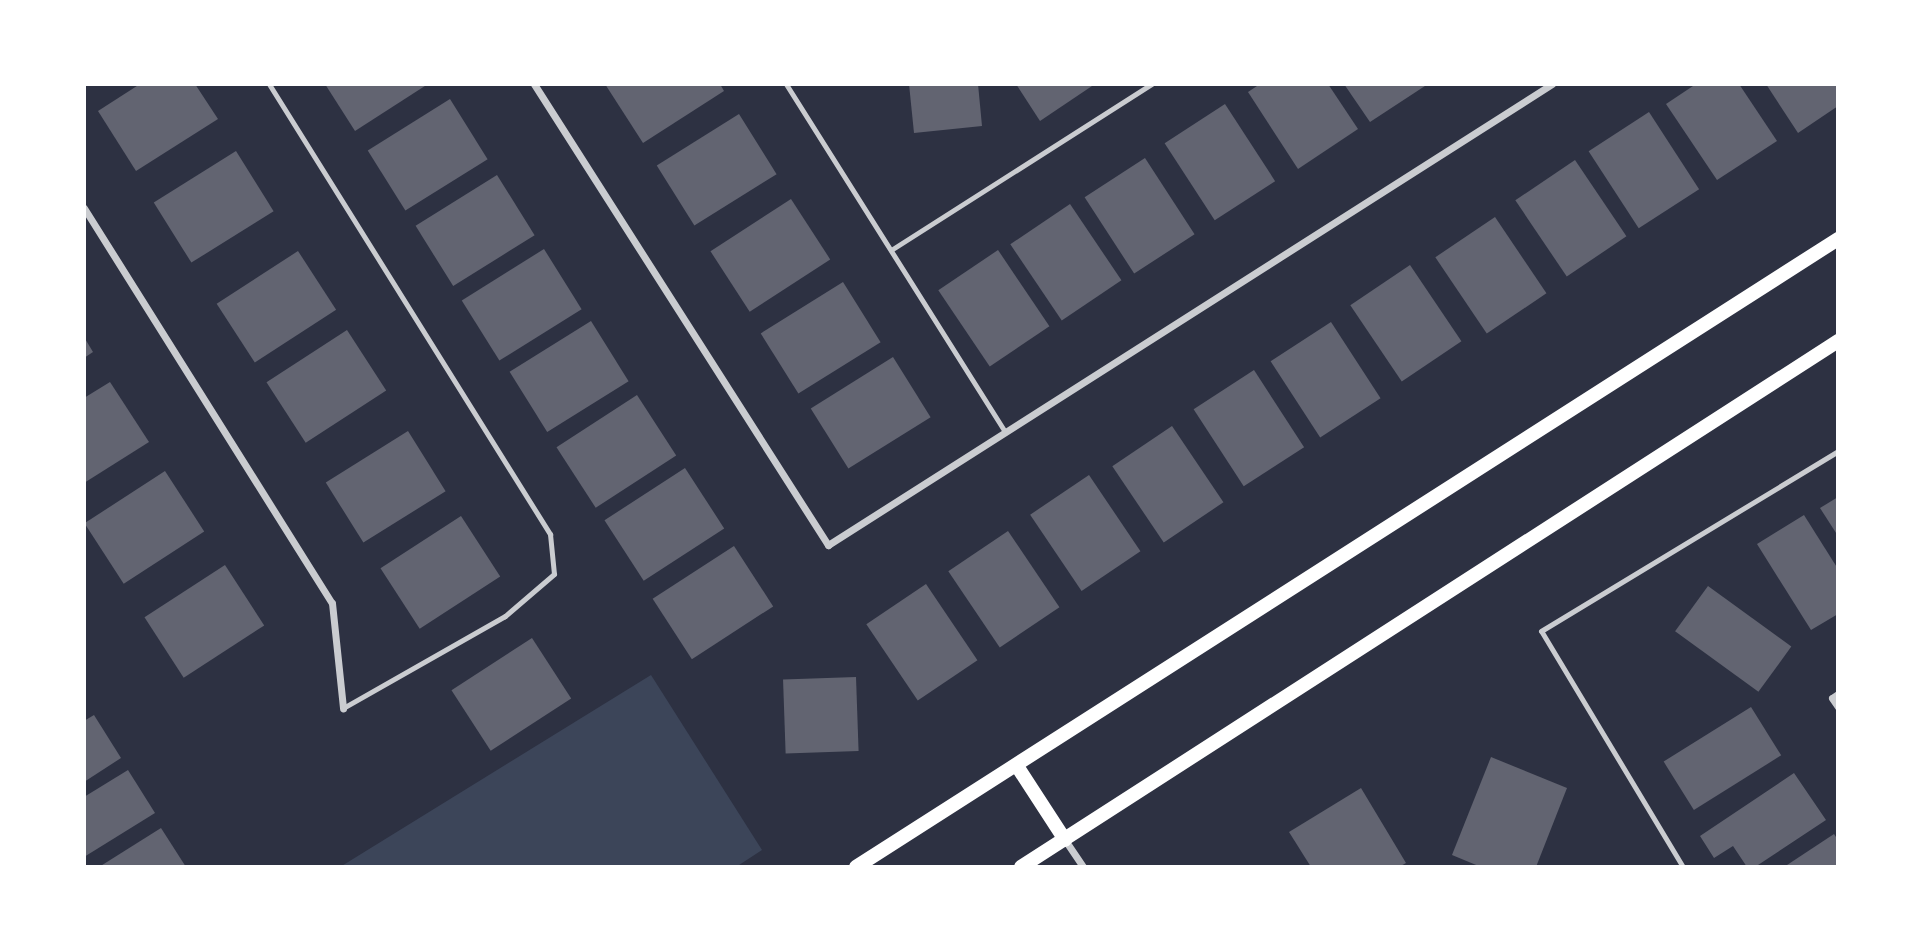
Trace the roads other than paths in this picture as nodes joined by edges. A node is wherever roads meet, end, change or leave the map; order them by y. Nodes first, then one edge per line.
1 (270, 84) edge
2 (534, 84) edge
3 (786, 84) edge
4 (1152, 84) edge
5 (1552, 84) edge
6 (84, 208) edge
7 (1838, 239) edge
8 (891, 250) junction
9 (1838, 341) edge
10 (1005, 432) junction
11 (1838, 451) edge
12 (1835, 696) edge
13 (343, 708) joint
14 (1838, 708) edge
15 (1017, 766) junction
16 (1065, 839) junction
17 (856, 867) edge
18 (1021, 867) edge
19 (1083, 867) edge
20 (1683, 867) edge

1 - 13 lane
2 - 10 street
3 - 8 lane
4 - 8 lane
5 - 10 street
6 - 13 street
7 - 15 main road
8 - 10 lane
9 - 16 main road
11 - 20 lane
12 - 14 street
15 - 16 main road
15 - 17 main road
16 - 18 main road
16 - 19 street

